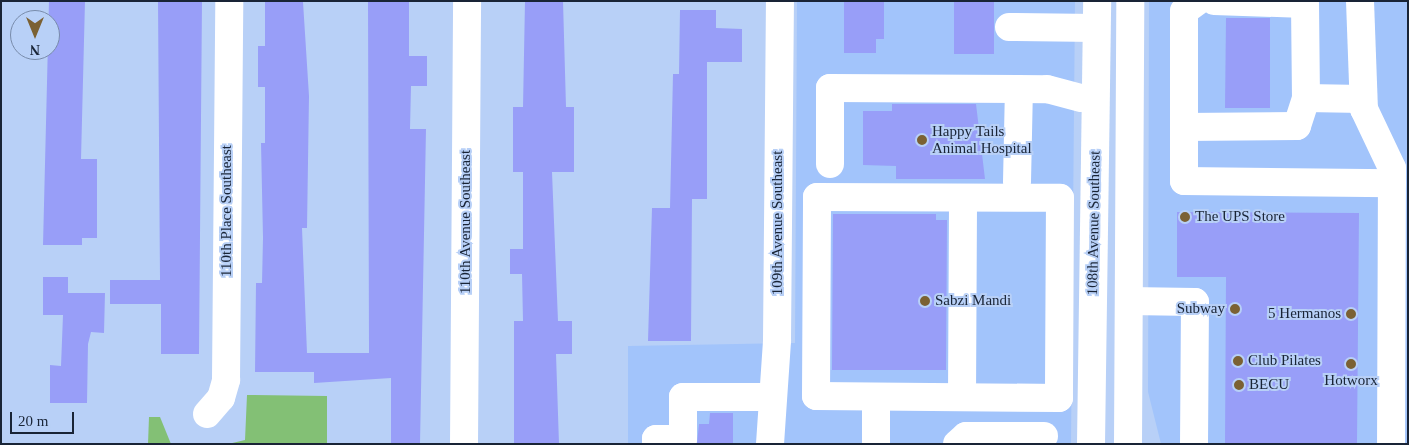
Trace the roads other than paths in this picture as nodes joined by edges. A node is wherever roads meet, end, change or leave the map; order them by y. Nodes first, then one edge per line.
1 (229, 1) edge
2 (467, 1) edge
3 (780, 1) edge
4 (1097, 1) edge
5 (1130, 1) edge
6 (1198, 1) edge
7 (1214, 1) edge
8 (1360, 1) edge
9 (1009, 27) dead end
10 (1096, 28) junction
11 (1019, 89) junction
12 (1081, 98) dead end
13 (1306, 98) junction
14 (1363, 99) junction
15 (1184, 127) junction
16 (830, 164) dead end
17 (1017, 182) dead end
18 (1392, 182) junction
19 (963, 198) junction
20 (1399, 300) edge
21 (1129, 301) junction
22 (773, 397) junction
23 (876, 397) junction
24 (962, 397) junction
25 (1044, 398) junction
26 (207, 414) dead end
27 (1044, 440) edge
28 (464, 444) edge
29 (656, 444) edge
30 (770, 444) edge
31 (876, 444) edge
32 (957, 444) edge
33 (1091, 444) edge
34 (1128, 444) edge
35 (1194, 444) edge
36 (1391, 444) edge

1 - 26 street, 110th Place Southeast
2 - 28 street, 110th Avenue Southeast
3 - 22 street, 109th Avenue Southeast
4 - 10 street, 108th Avenue Southeast
5 - 21 street
6 - 15 street
7 - 13 street
8 - 14 street
9 - 10 street
10 - 33 street, 108th Avenue Southeast
11 - 12 street
11 - 16 street
11 - 17 street
13 - 14 street
13 - 15 street
14 - 18 street
15 - 18 street
18 - 20 street
19 - 23 street
19 - 24 street
19 - 25 street
20 - 36 street
21 - 34 street
21 - 35 street
22 - 29 street
22 - 30 street, 109th Avenue Southeast
23 - 24 street
23 - 31 street
24 - 25 street
25 - 27 street
27 - 32 street

